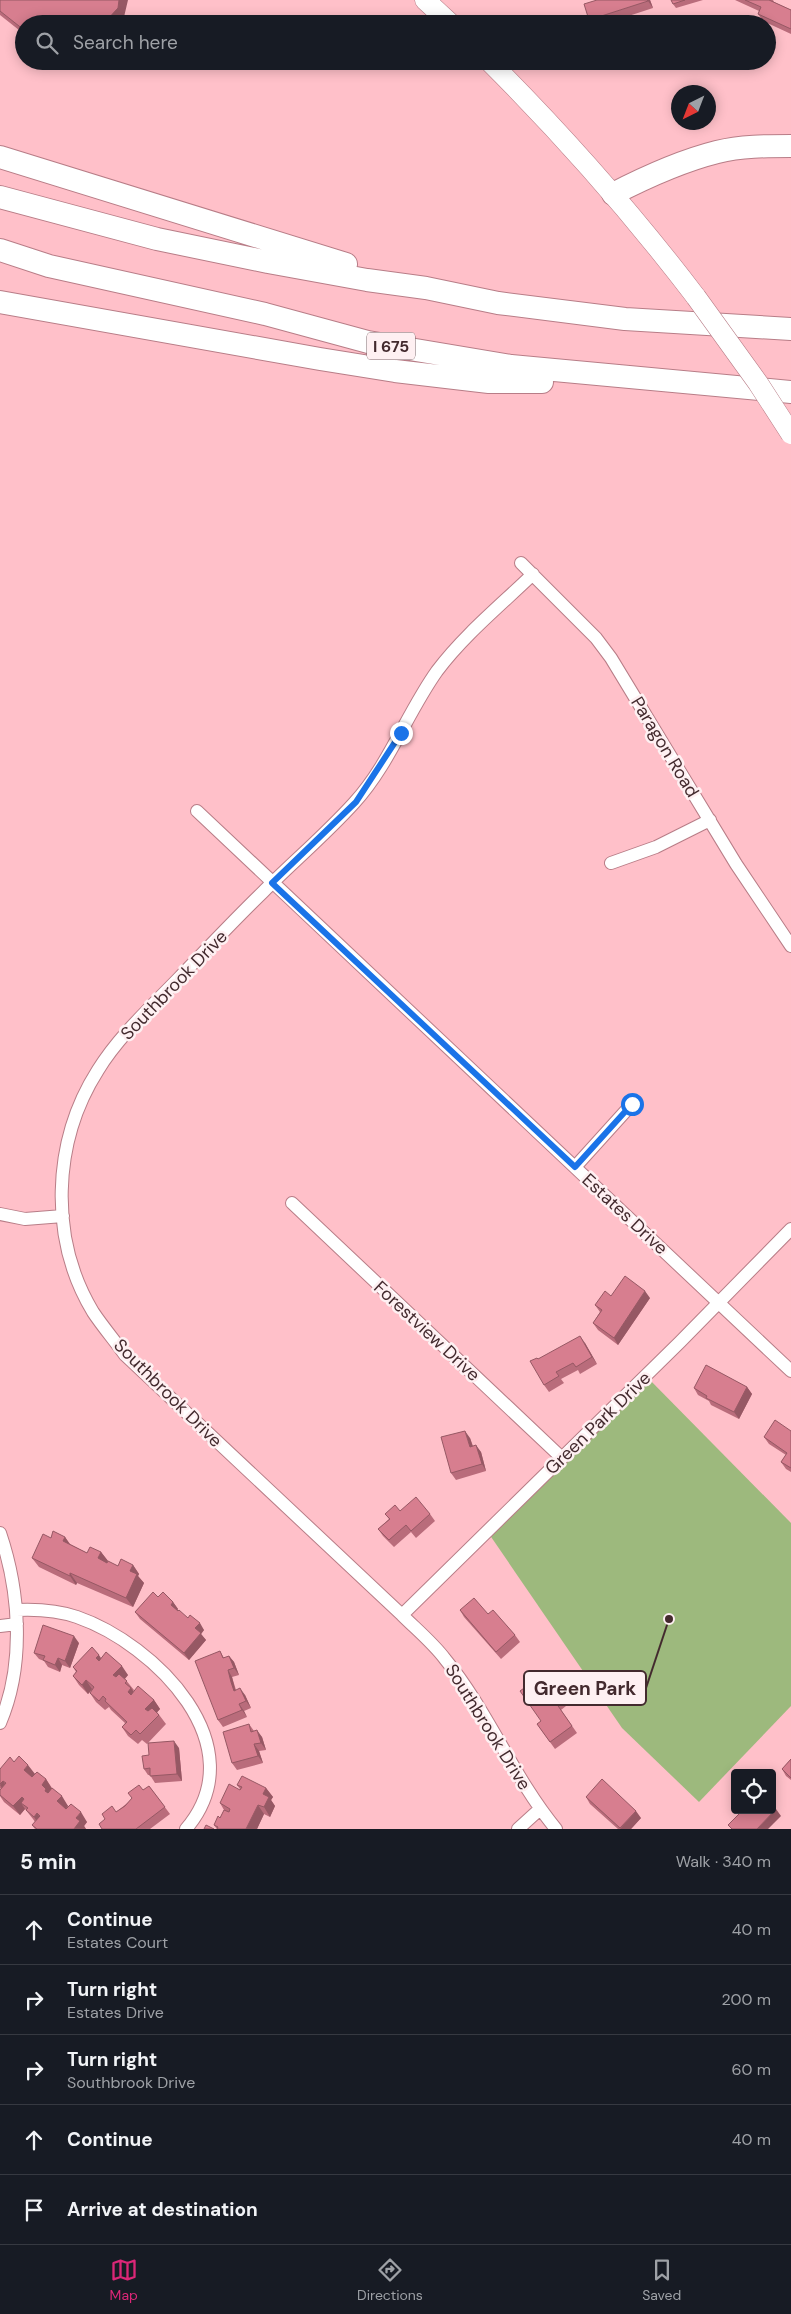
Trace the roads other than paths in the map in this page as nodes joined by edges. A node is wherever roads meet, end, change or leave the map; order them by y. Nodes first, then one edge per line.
1 (425, 0) edge
2 (441, 15) edge
3 (498, 70) edge
4 (791, 146) edge
5 (0, 157) edge
6 (613, 194) junction
7 (0, 197) edge
8 (0, 250) edge
9 (426, 288) junction
10 (0, 302) edge
11 (791, 330) edge
12 (665, 382) junction
13 (791, 392) edge
14 (791, 434) edge
15 (521, 563) dead end
16 (533, 574) junction
17 (197, 811) dead end
18 (710, 820) junction
19 (611, 863) dead end
20 (272, 883) junction
21 (791, 946) edge
22 (632, 1104) dead end
23 (575, 1167) junction
24 (292, 1203) dead end
25 (0, 1214) edge
26 (63, 1216) junction
27 (791, 1229) edge
28 (718, 1302) junction
29 (791, 1370) edge
30 (562, 1458) junction
31 (0, 1533) edge
32 (16, 1610) junction
33 (402, 1615) junction
34 (16, 1624) junction
35 (0, 1626) edge
36 (0, 1723) edge
37 (540, 1809) junction
38 (186, 1829) edge
39 (518, 1829) edge
40 (556, 1829) edge

1 - 2 main road
3 - 6 main road
4 - 6 highway
5 - 9 highway
6 - 14 main road, bridge
7 - 9 highway
8 - 12 highway, I 675
9 - 11 highway
10 - 12 highway
12 - 13 highway, I 675
15 - 16 street, Paragon Road
16 - 18 street, Paragon Road
16 - 20 street, Southbrook Drive
17 - 20 street, Estates Drive
18 - 19 street
18 - 21 street, Paragon Road
20 - 23 street, Estates Drive
20 - 26 street, Southbrook Drive
22 - 23 street
23 - 28 street, Estates Drive
24 - 30 street, Forestview Drive
25 - 26 street
26 - 33 street, Southbrook Drive
27 - 28 street, Green Park Drive
28 - 29 street, Estates Drive
28 - 30 street, Green Park Drive
30 - 33 street, Green Park Drive
31 - 32 street
32 - 34 street
32 - 38 street
33 - 37 street, Southbrook Drive
34 - 35 street
34 - 36 street
37 - 39 street
37 - 40 street, Southbrook Drive

